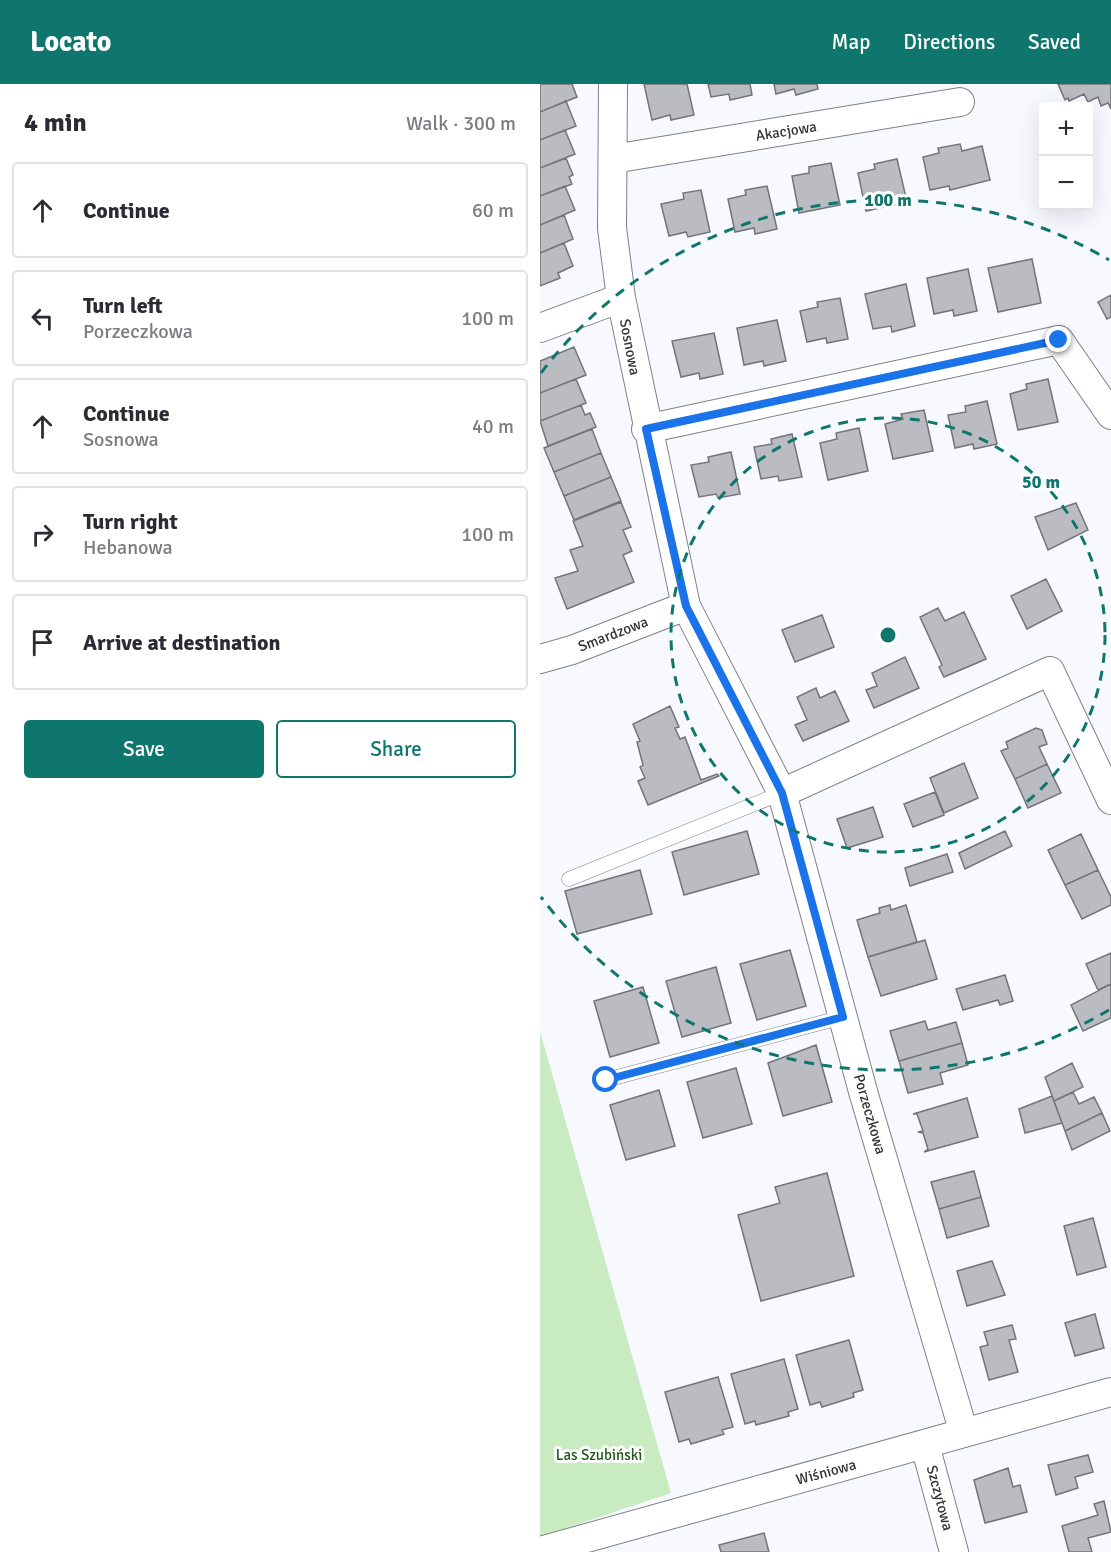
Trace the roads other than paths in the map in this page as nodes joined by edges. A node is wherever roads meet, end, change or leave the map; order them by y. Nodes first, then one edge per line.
1 (613, 84) edge
2 (960, 102) dead end
3 (613, 159) junction
4 (621, 298) junction
5 (540, 328) edge
6 (1111, 415) edge
7 (646, 429) junction
8 (686, 606) junction
9 (540, 659) edge
10 (782, 793) junction
11 (1111, 800) edge
12 (569, 879) dead end
13 (843, 1017) junction
14 (606, 1080) dead end
15 (1111, 1392) edge
16 (964, 1433) junction
17 (925, 1445) junction
18 (598, 1544) edge
19 (540, 1551) edge
20 (954, 1552) edge

1 - 3 street, Sosnowa
2 - 3 street, Akacjowa
3 - 4 street, Sosnowa
4 - 5 street
4 - 7 street, Sosnowa
6 - 7 street
7 - 8 street, Sosnowa
8 - 9 street, Smardzowa
8 - 10 street, Porzeczkowa
10 - 11 street
10 - 12 lane
10 - 13 street, Porzeczkowa
13 - 14 lane
13 - 16 street, Porzeczkowa
15 - 16 street, Wiśniowa
16 - 17 street, Wiśniowa
17 - 18 street, Wiśniowa
17 - 20 street, Szczytowa
18 - 19 street, Wiśniowa

